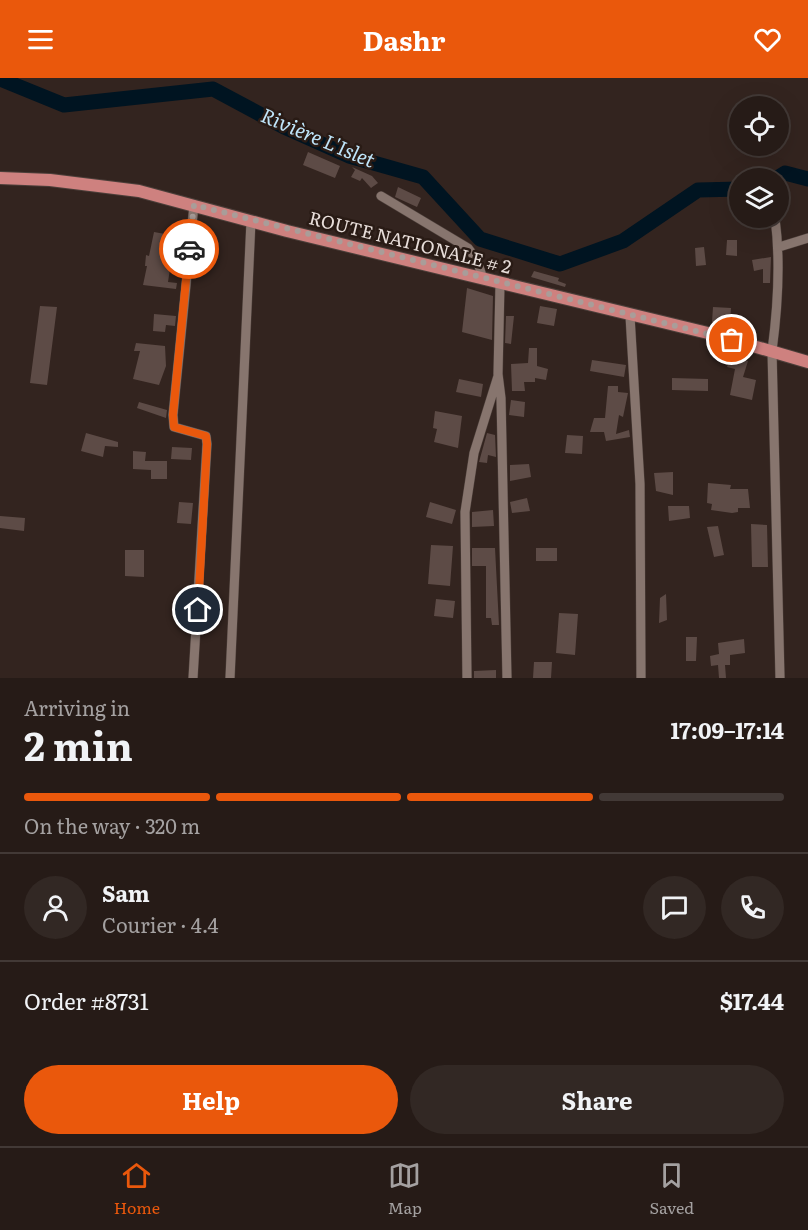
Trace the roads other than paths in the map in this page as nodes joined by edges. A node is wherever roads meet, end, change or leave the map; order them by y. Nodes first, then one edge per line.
1 (0, 178) edge
2 (381, 196) dead end
3 (194, 205) junction
4 (251, 220) junction
5 (776, 228) edge
6 (808, 238) edge
7 (779, 247) junction
8 (483, 279) junction
9 (500, 284) junction
10 (630, 316) junction
11 (772, 351) junction
12 (808, 362) edge
13 (498, 374) junction
14 (193, 678) edge
15 (230, 678) edge
16 (467, 678) edge
17 (507, 678) edge
18 (641, 678) edge
19 (780, 678) edge

1 - 3 main road, ROUTE NATIONALE # 2
2 - 8 street
3 - 4 main road, ROUTE NATIONALE # 2
3 - 14 street
4 - 8 main road, ROUTE NATIONALE # 2
4 - 15 street
5 - 7 street
6 - 7 street
7 - 11 street
8 - 9 main road, ROUTE NATIONALE # 2
9 - 10 main road, ROUTE NATIONALE # 2
9 - 13 street
10 - 11 main road, ROUTE NATIONALE # 2
10 - 18 street
11 - 12 main road, ROUTE NATIONALE # 2
11 - 19 street
13 - 16 street
13 - 17 street

